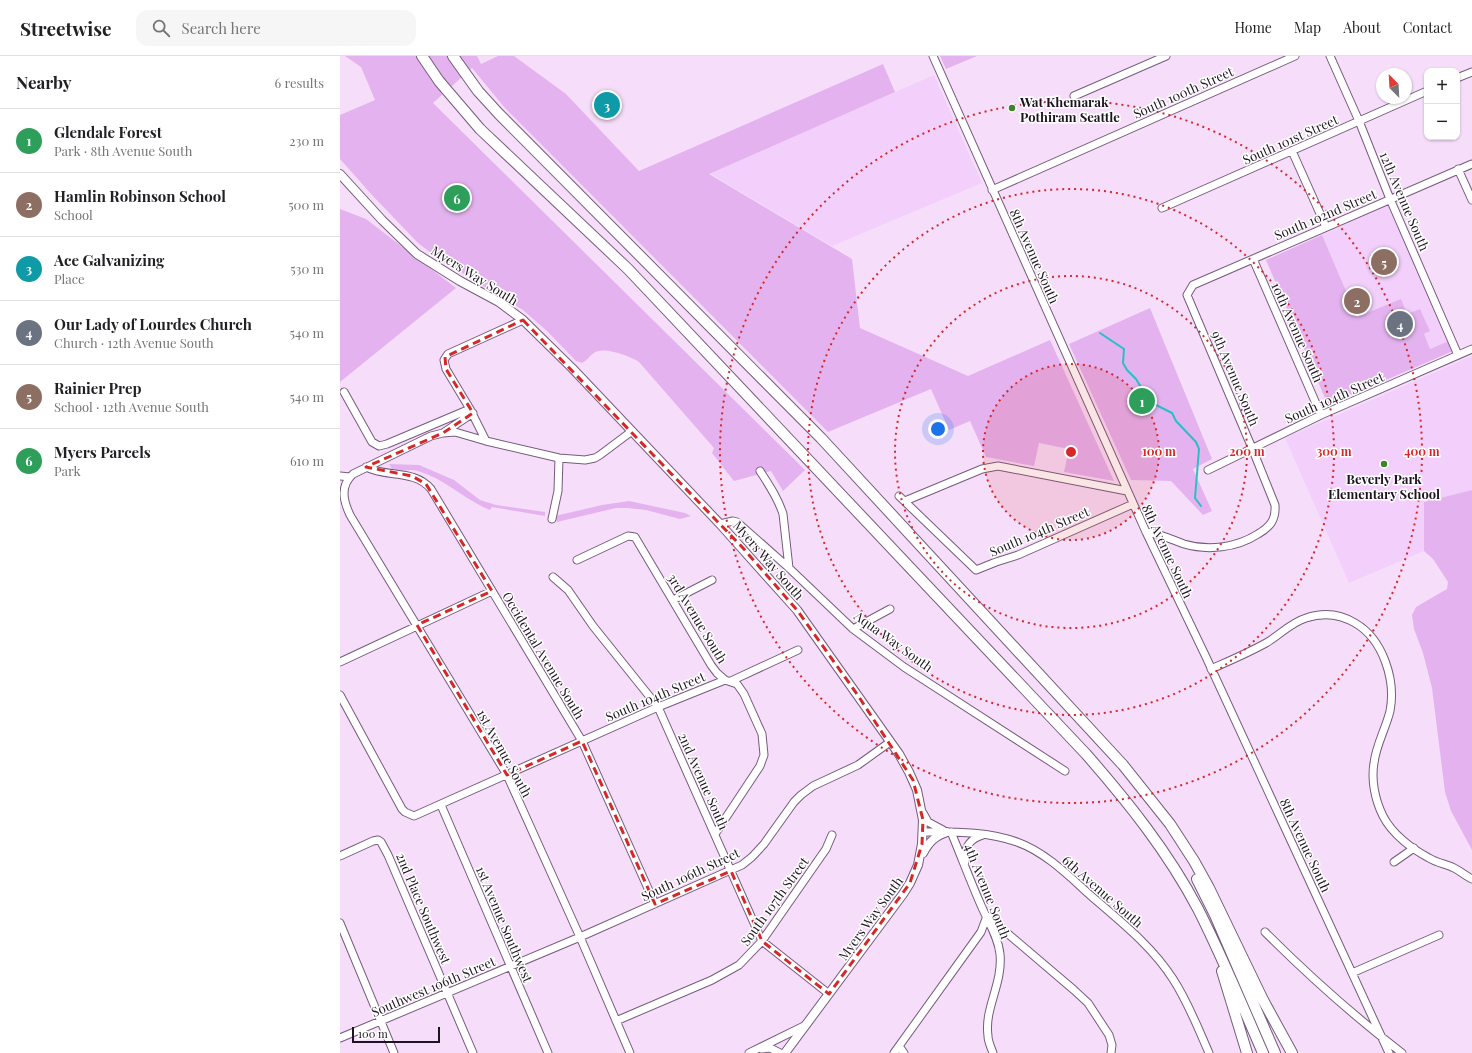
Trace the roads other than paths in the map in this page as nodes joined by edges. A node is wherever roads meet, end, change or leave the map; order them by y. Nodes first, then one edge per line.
1 (422, 56) edge
2 (453, 56) edge
3 (933, 56) edge
4 (1166, 56) edge
5 (1295, 56) edge
6 (1330, 56) edge
7 (1472, 72) edge
8 (1460, 77) edge
9 (1424, 92) edge
10 (1074, 96) dead end
11 (1359, 121) junction
12 (1292, 151) junction
13 (1472, 164) edge
14 (1458, 170) junction
15 (340, 174) edge
16 (992, 190) junction
17 (1390, 199) junction
18 (1472, 200) edge
19 (1162, 208) dead end
20 (1326, 227) junction
21 (1253, 259) junction
22 (1190, 289) joint
23 (523, 320) junction
24 (1472, 349) edge
25 (1458, 355) junction
26 (344, 392) dead end
27 (472, 411) junction
28 (1321, 415) junction
29 (632, 431) junction
30 (443, 432) junction
31 (486, 441) junction
32 (1252, 448) junction
33 (559, 458) junction
34 (366, 467) junction
35 (1208, 470) dead end
36 (760, 471) dead end
37 (340, 476) edge
38 (350, 477) junction
39 (1127, 491) junction
40 (899, 496) dead end
41 (905, 501) junction
42 (1133, 504) junction
43 (552, 519) dead end
44 (720, 524) junction
45 (1146, 532) junction
46 (577, 560) dead end
47 (789, 568) junction
48 (553, 577) dead end
49 (712, 580) dead end
50 (492, 591) junction
51 (673, 600) junction
52 (890, 609) dead end
53 (418, 625) junction
54 (853, 629) junction
55 (798, 650) dead end
56 (340, 662) edge
57 (1211, 669) junction
58 (728, 680) junction
59 (340, 695) edge
60 (658, 707) junction
61 (582, 741) junction
62 (890, 742) junction
63 (1065, 771) dead end
64 (507, 775) junction
65 (1152, 802) junction
66 (441, 805) junction
67 (920, 805) junction
68 (923, 832) junction
69 (949, 832) junction
70 (715, 834) junction
71 (988, 834) junction
72 (832, 835) dead end
73 (1414, 848) junction
74 (340, 856) edge
75 (920, 859) junction
76 (1394, 862) dead end
77 (965, 868) junction
78 (731, 871) junction
79 (1472, 879) edge
80 (655, 904) junction
81 (987, 916) junction
82 (340, 923) edge
83 (1265, 932) dead end
84 (1439, 935) dead end
85 (580, 937) junction
86 (762, 941) junction
87 (1215, 944) junction
88 (510, 966) junction
89 (1352, 973) junction
90 (447, 993) junction
91 (829, 994) junction
92 (380, 1021) junction
93 (616, 1021) junction
94 (805, 1026) junction
95 (340, 1038) edge
96 (1382, 1038) junction
97 (899, 1046) junction
98 (394, 1053) edge
99 (473, 1053) edge
100 (548, 1053) edge
101 (630, 1053) edge
102 (750, 1053) edge
103 (780, 1053) edge
104 (785, 1053) edge
105 (894, 1053) edge
106 (904, 1053) edge
107 (993, 1053) edge
108 (1111, 1053) edge
109 (1209, 1053) edge
110 (1247, 1053) edge
111 (1263, 1053) edge
112 (1275, 1053) edge
113 (1292, 1053) edge
114 (1389, 1053) edge
115 (1402, 1053) edge

1 - 87 highway
2 - 65 highway
3 - 16 street, 8th Avenue South
4 - 10 street
5 - 16 street, South 100th Street
6 - 11 street, 12th Avenue South
7 - 8 street
9 - 11 street, South 101st Street
11 - 12 street, South 101st Street
11 - 17 street, 12th Avenue South
12 - 19 street, South 101st Street
12 - 20 street
13 - 14 street, South 102nd Street
14 - 17 street, South 102nd Street
14 - 18 street
15 - 23 main road, Myers Way South
16 - 39 street, 8th Avenue South
17 - 20 street, South 102nd Street
17 - 25 street, 12th Avenue South
20 - 21 street, South 102nd Street
21 - 22 street, South 102nd Street
21 - 28 street, 10th Avenue South
22 - 32 street, 9th Avenue South
23 - 27 street
23 - 29 main road, Myers Way South
24 - 25 street, South 104th Street
25 - 28 street, South 104th Street
26 - 27 street
27 - 30 street
27 - 31 street
28 - 32 street, South 104th Street
29 - 33 street
29 - 44 main road, Myers Way South
30 - 31 street
30 - 34 street
31 - 33 street
32 - 35 street, South 104th Street
32 - 45 street, 9th Avenue South
33 - 43 street
34 - 38 street
34 - 50 street, Occidental Avenue South
36 - 47 street
37 - 38 street
38 - 53 street, 1st Avenue South
39 - 41 street
39 - 42 street, 8th Avenue South
40 - 41 street
41 - 42 street, South 104th Street
42 - 45 street, 8th Avenue South
44 - 47 street, Aqua Way South
44 - 62 main road, Myers Way South
45 - 57 street, 8th Avenue South
46 - 51 street, 3rd Avenue South
47 - 54 street, Aqua Way South
48 - 60 street, 2nd Avenue South
49 - 51 street
50 - 53 street
50 - 61 street, Occidental Avenue South
51 - 58 street, 3rd Avenue South
52 - 54 street
53 - 56 street
53 - 64 street, 1st Avenue South
54 - 63 street, Aqua Way South
55 - 58 street, South 104th Street
57 - 73 street
57 - 89 street, 8th Avenue South
58 - 60 street, South 104th Street
58 - 70 street, 3rd Avenue South
59 - 66 street, South 104th Street
60 - 61 street, South 104th Street
60 - 70 street, 2nd Avenue South
61 - 64 street, South 104th Street
61 - 80 street, Occidental Avenue South
62 - 67 main road, Myers Way South
62 - 78 street, South 106th Street
64 - 66 street, South 104th Street
64 - 85 street, 1st Avenue South
65 - 112 highway
65 - 113 highway
66 - 88 street, 1st Avenue Southwest
67 - 68 main road, Myers Way South
67 - 69 street
68 - 69 street, 6th Avenue South
68 - 75 main road, Myers Way South
69 - 71 street, 6th Avenue South
69 - 75 main road
69 - 77 street, 4th Avenue South
70 - 78 street, 2nd Avenue South
71 - 77 street
71 - 109 street, 6th Avenue South
72 - 86 street, South 107th Street
73 - 76 street
73 - 79 street
74 - 90 street, 2nd Place Southwest
75 - 91 main road, Myers Way South
77 - 81 street, 4th Avenue South
78 - 80 street, South 106th Street
78 - 86 street, 2nd Avenue South
80 - 85 street, South 106th Street
81 - 97 street
81 - 107 street, 4th Avenue South
81 - 108 street
82 - 92 street
83 - 96 street
84 - 89 street
85 - 88 street, Southwest 106th Street
85 - 93 street, 1st Avenue South
86 - 91 street, 2nd Avenue South
86 - 93 street, South 107th Street
87 - 110 highway
87 - 111 highway
88 - 90 street, Southwest 106th Street
88 - 100 street, 1st Avenue Southwest
89 - 96 street, 8th Avenue South
90 - 92 street, Southwest 106th Street
90 - 99 street, 2nd Place Southwest
91 - 94 main road, Myers Way South
92 - 95 street, Southwest 106th Street
92 - 98 street
93 - 101 street, 1st Avenue South
94 - 102 street
94 - 104 main road, Myers Way South
96 - 114 street, 8th Avenue South
96 - 115 street
97 - 105 street
97 - 106 street
102 - 103 street

